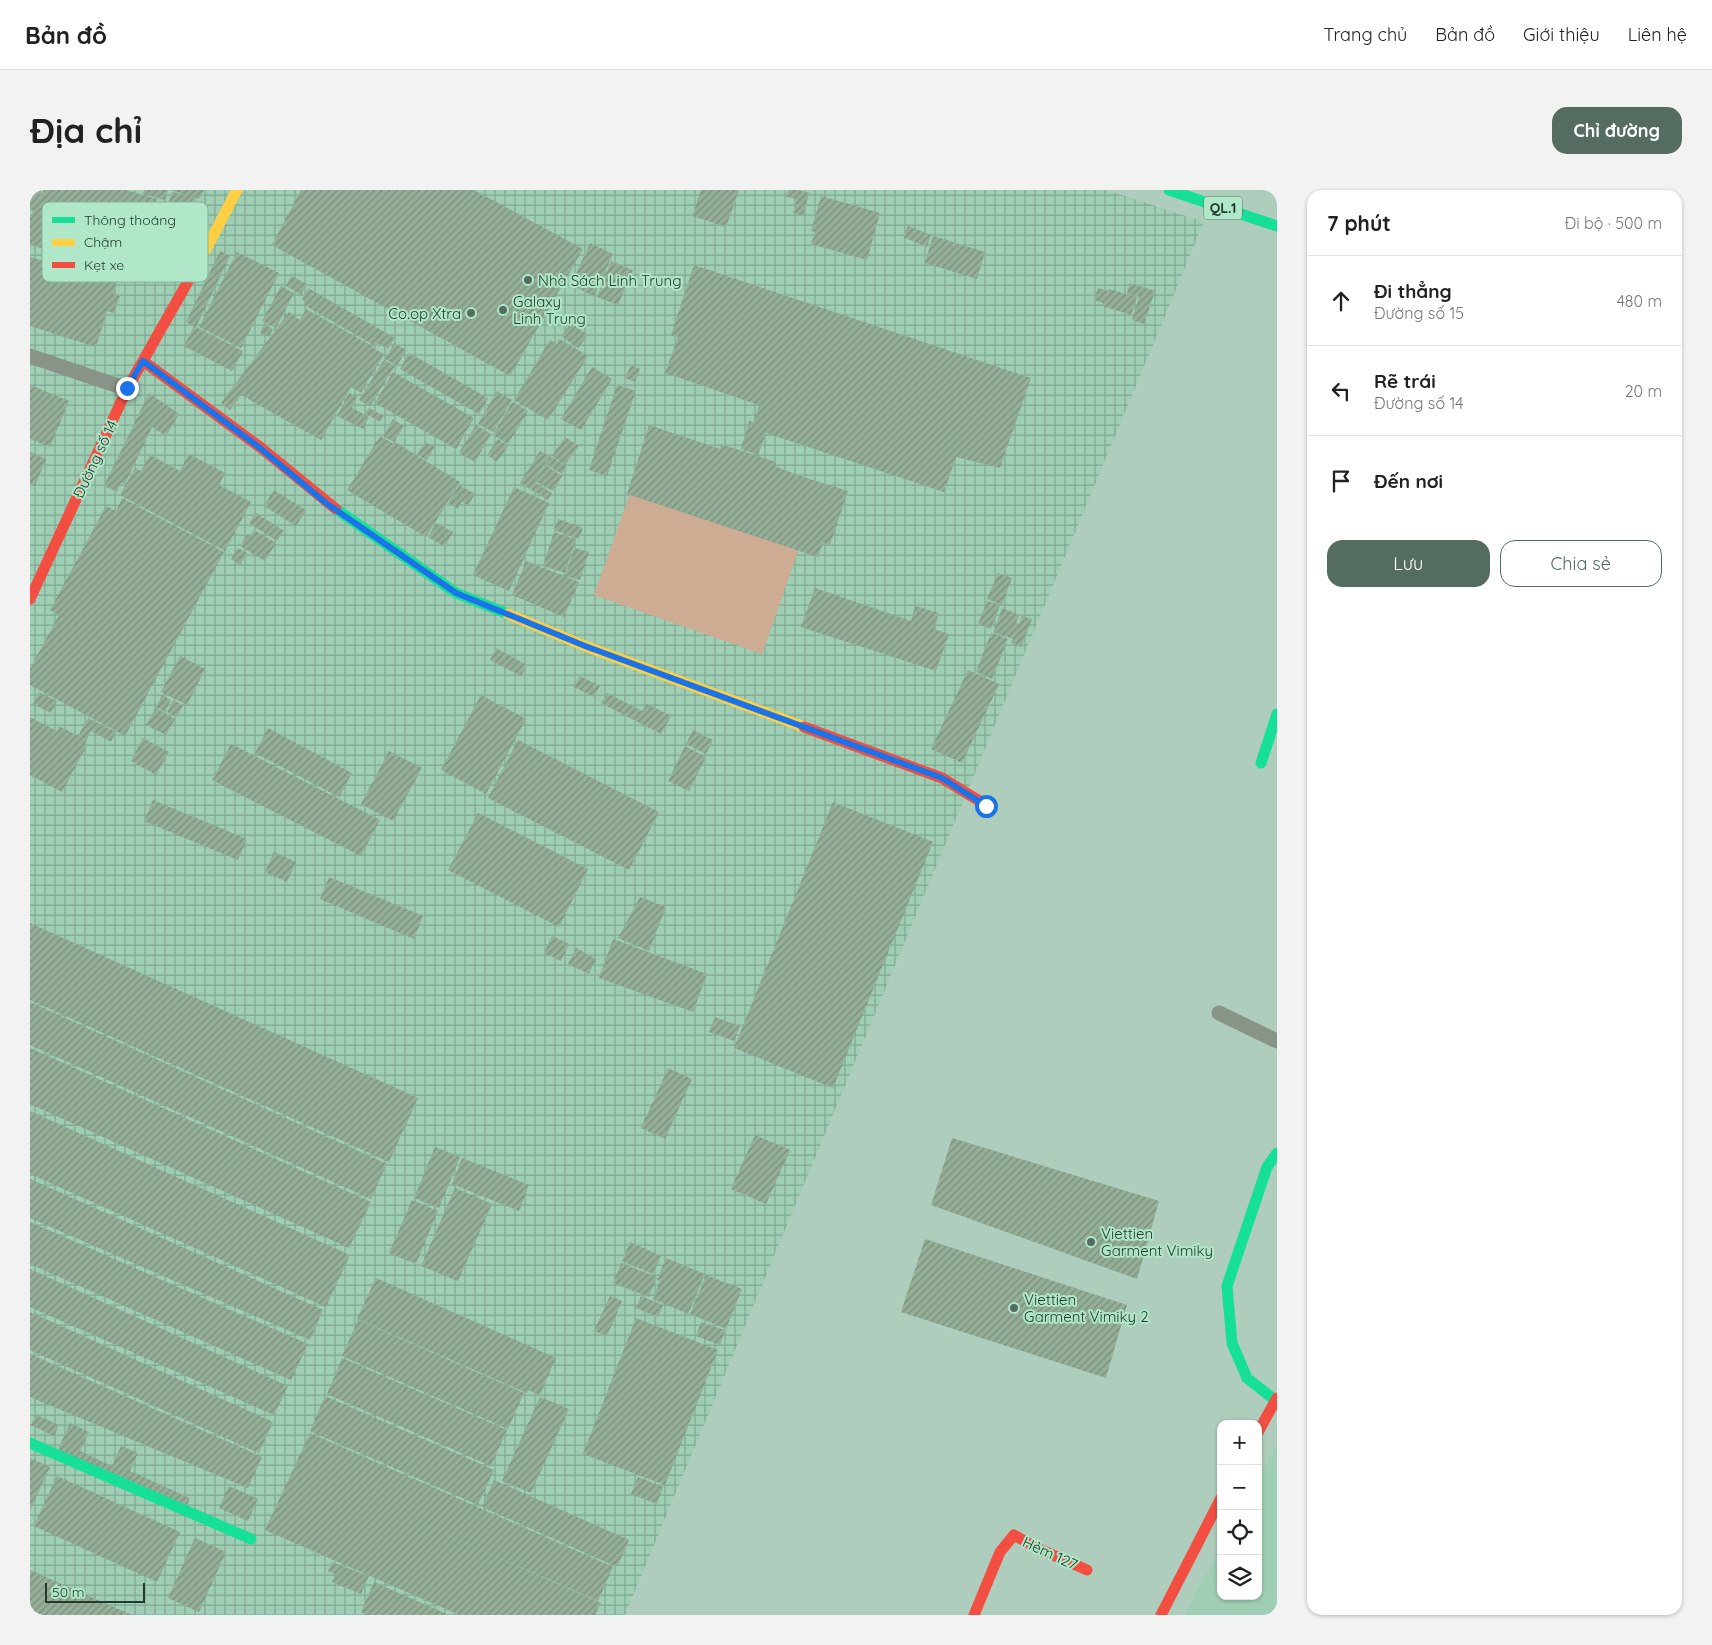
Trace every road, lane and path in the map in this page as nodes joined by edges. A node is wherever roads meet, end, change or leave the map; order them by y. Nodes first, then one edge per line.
1 (237, 190) edge
2 (1170, 190) edge
3 (1277, 226) edge
4 (208, 245) edge
5 (189, 282) edge
6 (30, 356) edge
7 (143, 361) junction
8 (127, 388) junction
9 (30, 598) edge
10 (1277, 714) edge
11 (1261, 763) dead end
12 (986, 806) dead end
13 (1220, 1013) dead end
14 (1277, 1041) edge
15 (1277, 1153) edge
16 (1276, 1400) edge
17 (1262, 1425) edge
18 (30, 1443) edge
19 (1217, 1506) edge
20 (251, 1539) dead end
21 (1087, 1570) dead end
22 (974, 1615) edge
23 (1161, 1615) edge

1 - 4 main road, Đường số 14
2 - 3 main road, QL.1
5 - 7 main road, Đường số 14
6 - 8 street
7 - 8 main road, Đường số 14
7 - 12 main road
8 - 9 main road, Đường số 14
10 - 11 main road
13 - 14 street
15 - 16 main road
16 - 17 main road
18 - 20 main road
19 - 23 main road
21 - 22 main road, Hẻm 127

